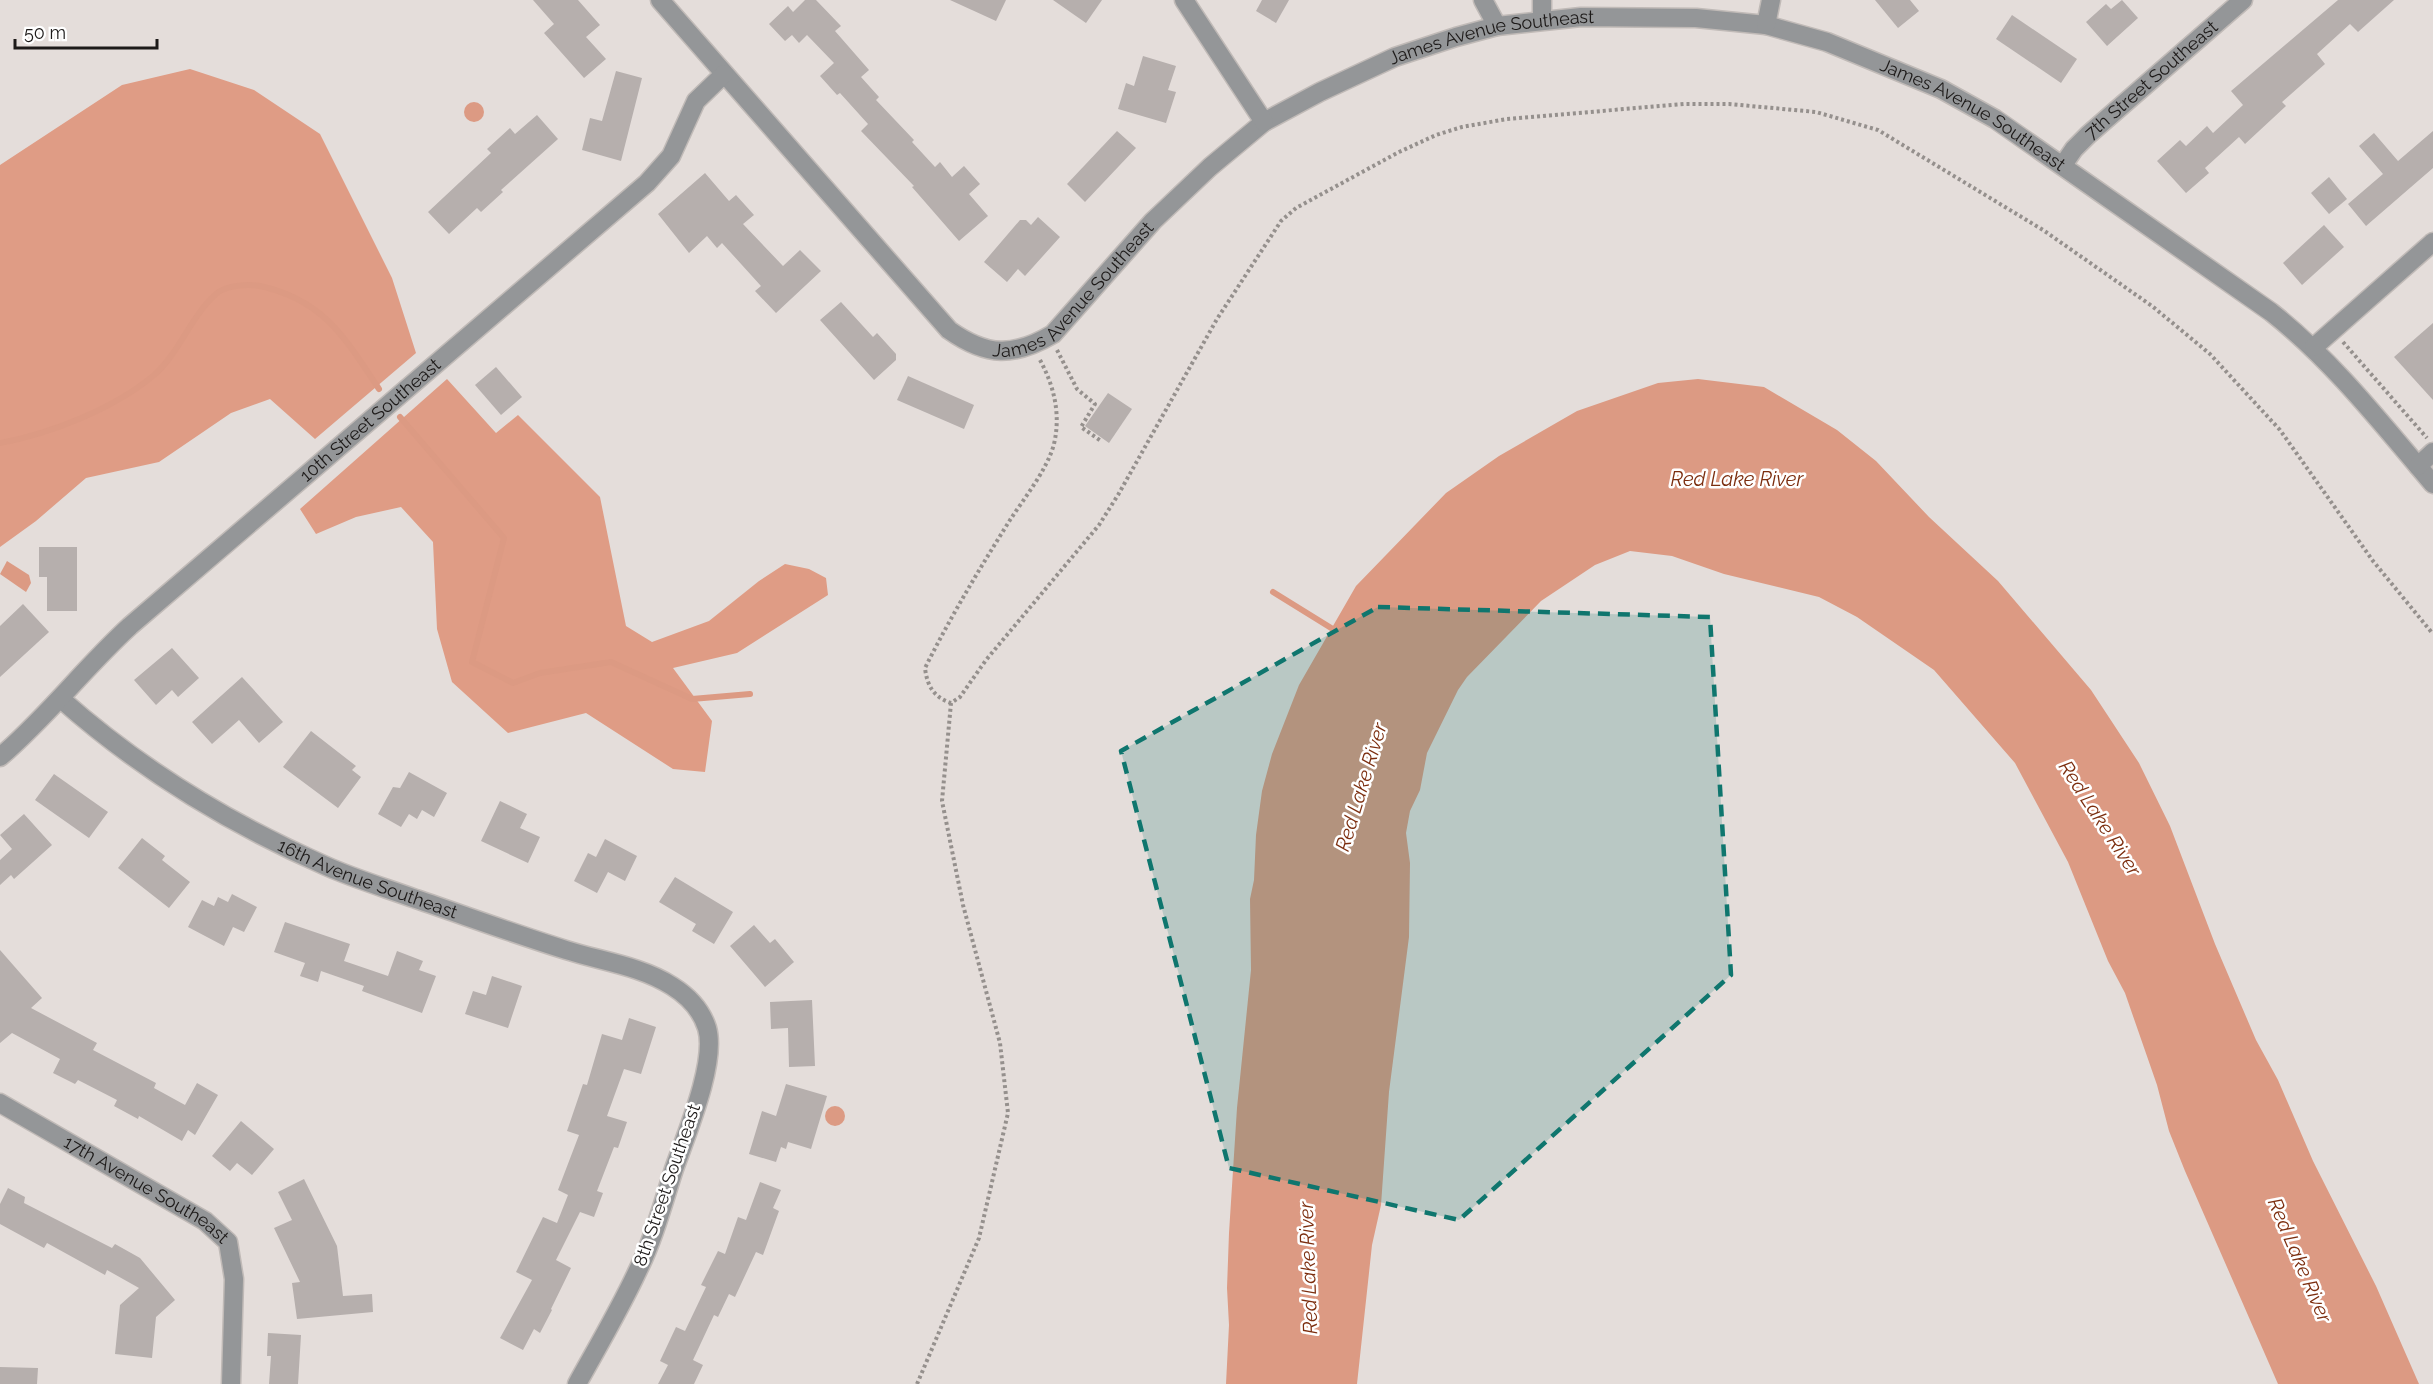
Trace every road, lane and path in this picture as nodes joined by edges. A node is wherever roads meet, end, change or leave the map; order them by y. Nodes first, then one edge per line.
1 (660, 0) edge
2 (1184, 0) edge
3 (1483, 0) edge
4 (1542, 0) edge
5 (1771, 0) edge
6 (2243, 0) edge
7 (1542, 20) junction
8 (1766, 25) junction
9 (1497, 26) junction
10 (724, 74) junction
11 (1264, 122) junction
12 (2063, 165) junction
13 (2433, 242) edge
14 (2333, 331) junction
15 (1049, 336) junction
16 (1032, 346) junction
17 (2314, 347) junction
18 (1101, 441) dead end
19 (2433, 446) edge
20 (2433, 452) edge
21 (2418, 466) junction
22 (2433, 484) edge
23 (2433, 634) edge
24 (61, 699) junction
25 (951, 703) junction
26 (0, 757) edge
27 (699, 1010) joint
28 (0, 1102) edge
29 (231, 1384) edge
30 (577, 1384) edge
31 (917, 1384) edge

1 - 10 street, James Avenue Southeast
2 - 11 street
3 - 9 street
4 - 7 street
5 - 8 street
6 - 12 street, 7th Street Southeast
7 - 8 street, James Avenue Southeast
7 - 9 street, James Avenue Southeast
8 - 12 street, James Avenue Southeast
9 - 11 street, James Avenue Southeast
10 - 16 street, James Avenue Southeast
10 - 24 street, 10th Street Southeast
11 - 15 street, James Avenue Southeast
12 - 17 street, James Avenue Southeast
13 - 14 street
14 - 17 street
14 - 19 path
15 - 16 street, James Avenue Southeast
15 - 18 path
16 - 25 path
17 - 21 street, James Avenue Southeast
20 - 21 street
21 - 22 street, James Avenue Southeast
23 - 25 path
24 - 26 street, 10th Street Southeast
24 - 27 street, 16th Avenue Southeast
25 - 31 path
27 - 30 street, 8th Street Southeast
28 - 29 street, 17th Avenue Southeast

